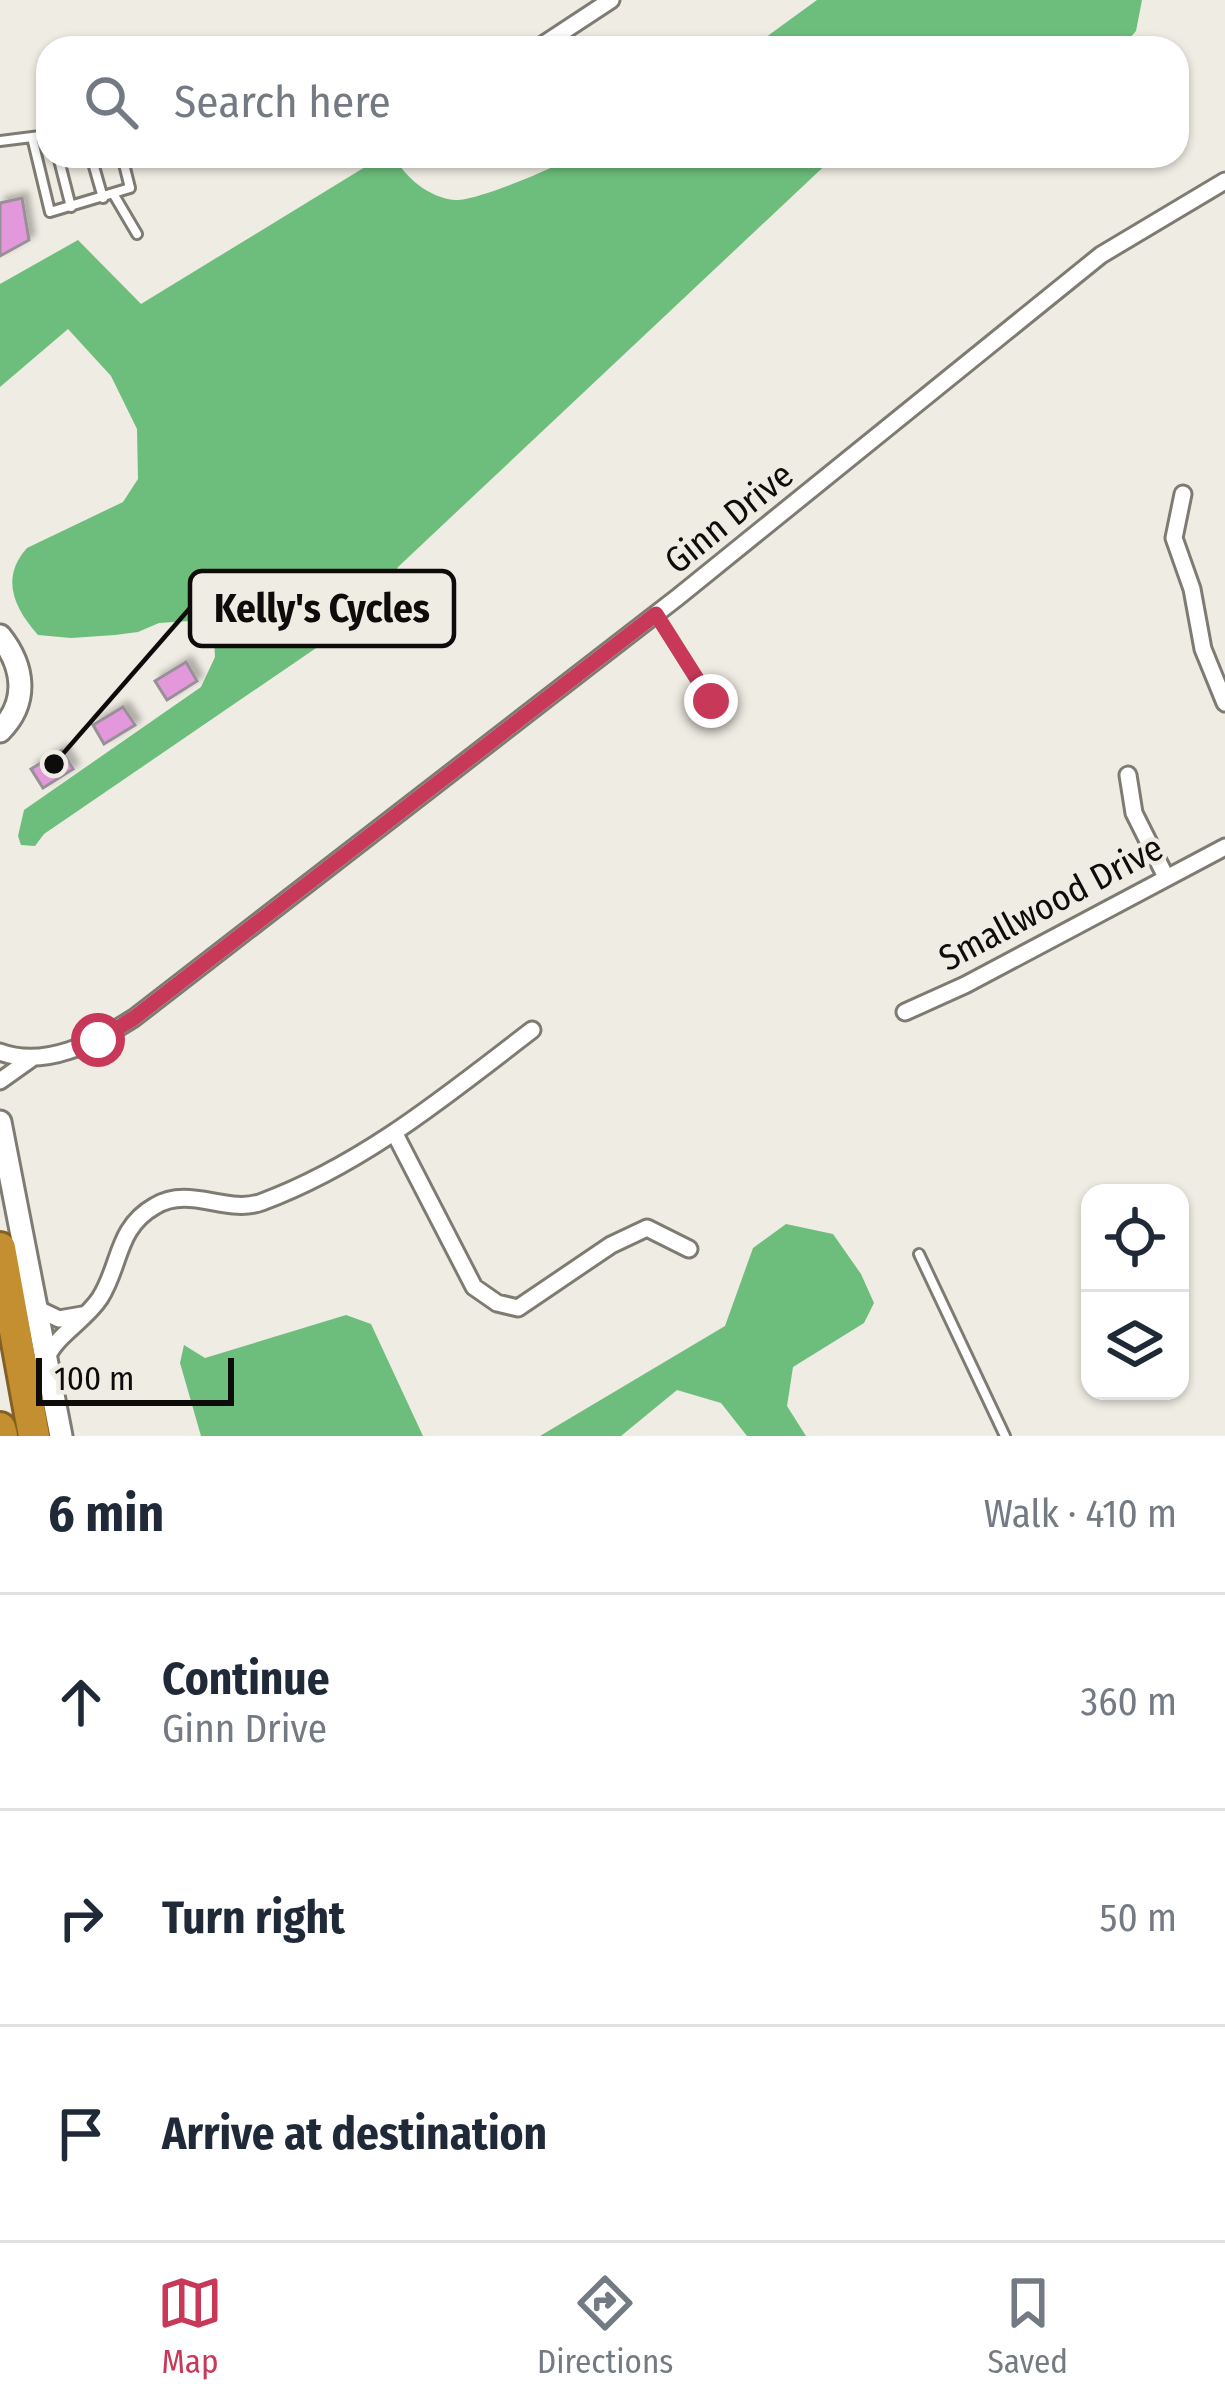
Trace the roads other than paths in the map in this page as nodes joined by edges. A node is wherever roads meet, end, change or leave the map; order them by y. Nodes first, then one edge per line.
1 (611, 0) edge
2 (556, 36) edge
3 (36, 136) edge
4 (32, 137) junction
5 (0, 141) edge
6 (36, 154) edge
7 (39, 168) edge
8 (61, 168) edge
9 (96, 168) edge
10 (125, 168) edge
11 (1225, 182) edge
12 (109, 196) junction
13 (71, 207) junction
14 (137, 234) dead end
15 (1183, 494) dead end
16 (656, 614) junction
17 (0, 636) edge
18 (711, 701) dead end
19 (1225, 703) edge
20 (0, 731) edge
21 (1128, 775) dead end
22 (1225, 847) edge
23 (1165, 875) junction
24 (905, 1012) dead end
25 (532, 1030) dead end
26 (0, 1052) edge
27 (34, 1058) junction
28 (0, 1081) edge
29 (0, 1122) edge
30 (395, 1134) junction
31 (0, 1248) edge
32 (689, 1249) dead end
33 (919, 1254) dead end
34 (36, 1308) junction
35 (91, 1311) junction
36 (46, 1359) junction
37 (34, 1436) edge
38 (61, 1436) edge
39 (1005, 1436) edge

1 - 2 street
3 - 4 lane
4 - 5 lane
4 - 6 lane
7 - 13 lane
8 - 13 lane
9 - 12 lane
10 - 12 lane
11 - 16 street, Ginn Drive
12 - 13 lane
12 - 14 lane
15 - 19 street
16 - 18 lane
16 - 27 street, Ginn Drive
17 - 20 street
21 - 23 street
22 - 23 street, Smallwood Drive
23 - 24 street, Smallwood Drive
25 - 30 street
26 - 27 street, Ginn Drive
27 - 28 street, Ginn Drive
29 - 34 street
30 - 32 street
30 - 35 street
31 - 37 highway
33 - 39 lane
34 - 35 street
34 - 36 street
35 - 36 street
36 - 38 street

